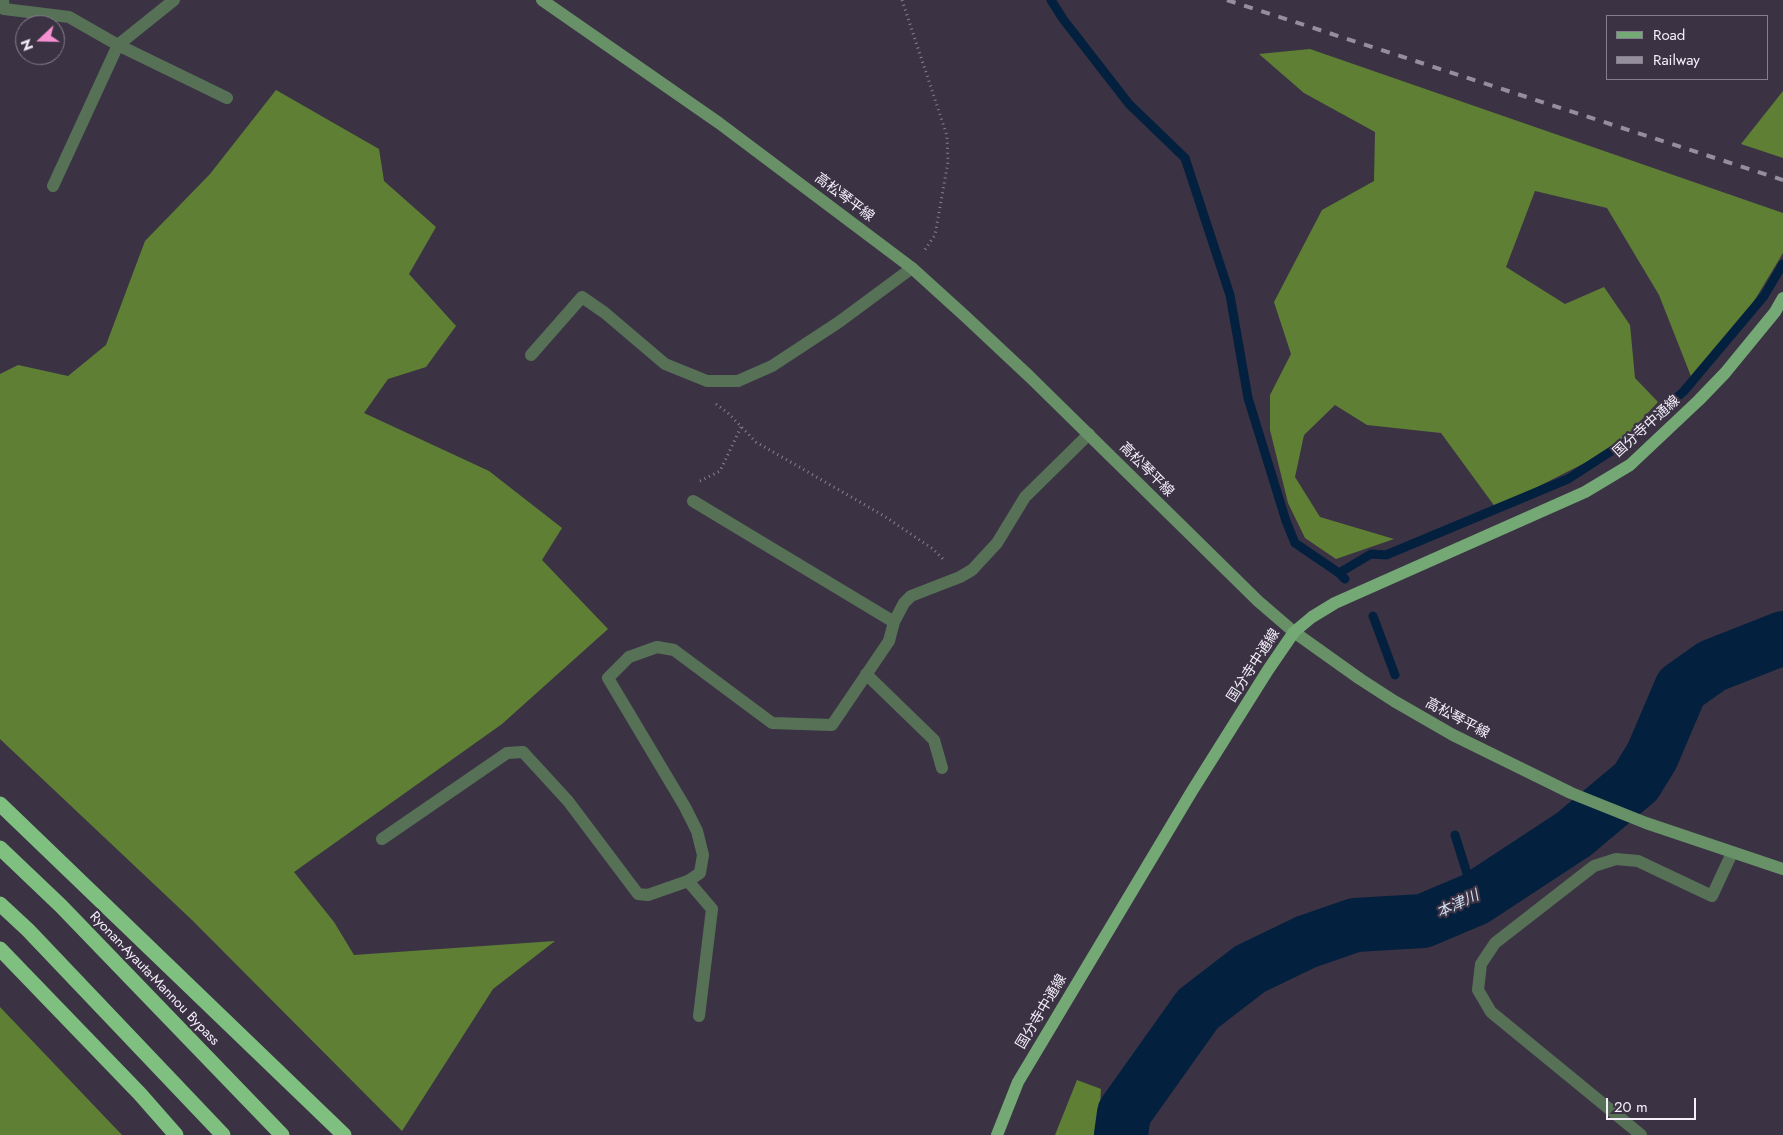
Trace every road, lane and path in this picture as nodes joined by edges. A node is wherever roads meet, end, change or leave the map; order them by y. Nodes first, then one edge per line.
1 (174, 0) edge
2 (542, 0) edge
3 (902, 0) edge
4 (2, 5) edge
5 (118, 45) junction
6 (227, 98) dead end
7 (53, 186) dead end
8 (912, 268) junction
9 (1783, 298) edge
10 (531, 355) dead end
11 (713, 401) dead end
12 (741, 427) junction
13 (1089, 434) junction
14 (692, 501) joint
15 (960, 577) junction
16 (894, 622) junction
17 (1294, 632) junction
18 (866, 674) junction
19 (942, 768) dead end
20 (0, 804) edge
21 (382, 839) dead end
22 (0, 848) edge
23 (1732, 853) junction
24 (1783, 869) edge
25 (688, 881) junction
26 (0, 904) edge
27 (0, 949) edge
28 (699, 1016) dead end
29 (176, 1135) edge
30 (223, 1135) edge
31 (282, 1135) edge
32 (344, 1135) edge
33 (997, 1135) edge
34 (1641, 1135) edge

1 - 5 street
2 - 8 main road, 高松琴平線
3 - 8 path
4 - 5 street
5 - 6 street
5 - 7 street
8 - 10 street
8 - 13 main road, 高松琴平線
9 - 17 main road, 国分寺中通線
11 - 12 path
12 - 14 path
12 - 15 path
13 - 15 street
13 - 17 main road, 高松琴平線
14 - 16 street
15 - 16 street
16 - 18 street
17 - 23 main road, 高松琴平線
17 - 33 main road, 国分寺中通線
18 - 19 street
18 - 25 street
20 - 32 highway
21 - 25 street
22 - 31 highway, Ryonan-Ayauta-Mannou Bypass
23 - 24 main road, 高松琴平線
23 - 34 street
25 - 28 street
26 - 30 highway
27 - 29 highway

